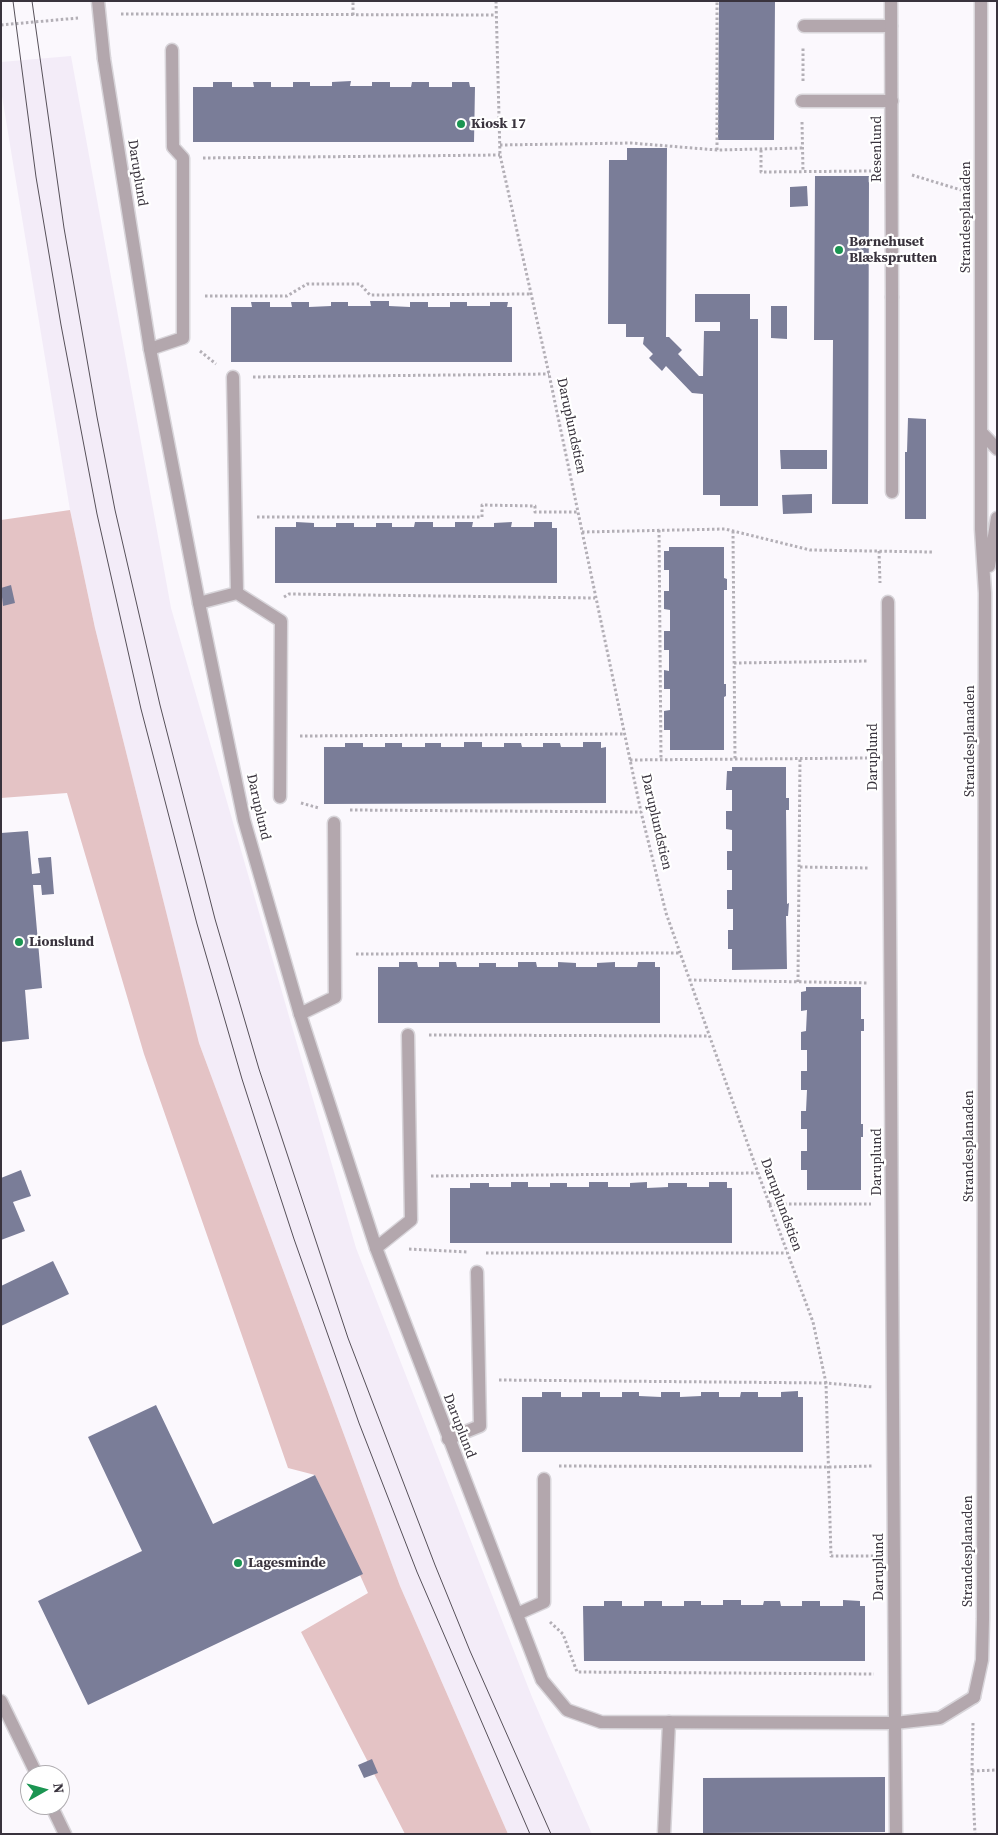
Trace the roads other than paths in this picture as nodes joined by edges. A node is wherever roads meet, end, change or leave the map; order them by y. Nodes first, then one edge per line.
1 (98, 1) edge
2 (891, 1) edge
3 (981, 1) edge
4 (804, 26) dead end
5 (892, 26) junction
6 (172, 50) dead end
7 (802, 101) dead end
8 (892, 101) junction
9 (150, 349) junction
10 (233, 377) road end
11 (997, 433) edge
12 (982, 434) junction
13 (997, 449) edge
14 (892, 492) dead end
15 (997, 518) edge
16 (237, 593) junction
17 (985, 593) junction
18 (888, 602) road end
19 (199, 603) junction
20 (280, 798) road end
21 (334, 823) road end
22 (300, 1014) junction
23 (408, 1035) road end
24 (376, 1248) junction
25 (477, 1272) dead end
26 (448, 1439) junction
27 (544, 1479) road end
28 (517, 1614) junction
29 (974, 1697) joint
30 (1, 1701) edge
31 (669, 1722) junction
32 (895, 1723) junction
33 (32, 1765) edge
34 (56, 1815) edge
35 (65, 1834) edge
36 (664, 1834) edge
37 (896, 1834) edge

1 - 9 street, Daruplund, bridge
2 - 5 street, Resenlund
3 - 12 street, Strandesplanaden
4 - 5 street
5 - 8 street, Resenlund
6 - 9 street
7 - 8 street
8 - 14 street, Resenlund
9 - 19 street, Daruplund
10 - 16 street
11 - 12 street
12 - 13 street
12 - 17 street, Strandesplanaden
15 - 17 street, Strandesplanaden
16 - 19 street
16 - 20 street, Daruplund
17 - 29 street, Strandesplanaden
18 - 32 street, Daruplund
19 - 22 street, Daruplund
21 - 22 street
22 - 24 street, Daruplund
23 - 24 street
24 - 26 street, Daruplund
25 - 26 street
26 - 28 street, Daruplund
27 - 28 street
28 - 31 street, Daruplund
29 - 32 street, Daruplund
30 - 33 street
31 - 32 street, Daruplund
31 - 36 street
32 - 37 street
34 - 35 street

